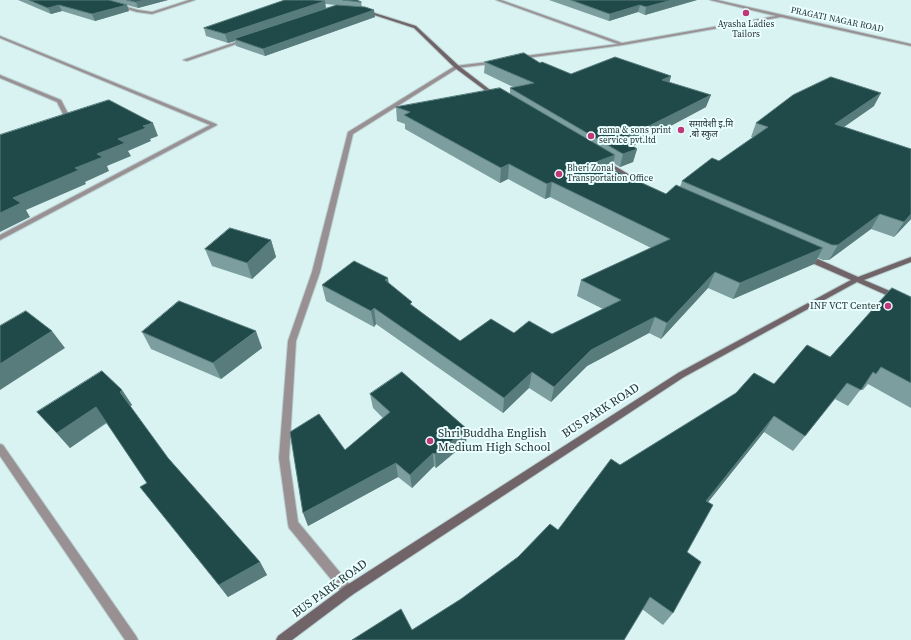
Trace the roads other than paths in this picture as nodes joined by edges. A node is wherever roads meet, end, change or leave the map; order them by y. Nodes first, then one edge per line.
1 (100, 0) edge
2 (193, 0) edge
3 (498, 0) edge
4 (712, 0) edge
5 (359, 10) edge
6 (780, 16) junction
7 (254, 37) edge
8 (0, 38) edge
9 (623, 44) junction
10 (911, 45) edge
11 (511, 59) edge
12 (185, 60) dead end
13 (503, 60) edge
14 (457, 67) junction
15 (0, 76) edge
16 (500, 98) edge
17 (62, 124) edge
18 (595, 156) edge
19 (643, 184) edge
20 (0, 238) edge
21 (799, 254) edge
22 (911, 259) edge
23 (856, 280) junction
24 (911, 303) edge
25 (0, 448) edge
26 (348, 591) junction
27 (132, 640) edge
28 (282, 640) edge

1 - 2 street
3 - 9 street
4 - 6 street, PRAGATI NAGAR ROAD
5 - 14 street
6 - 9 street
6 - 10 street, PRAGATI NAGAR ROAD
7 - 12 street
8 - 20 street
9 - 11 street
13 - 14 street
14 - 16 street
14 - 26 street
15 - 17 street
18 - 19 street
21 - 23 street
22 - 23 street, BUS PARK ROAD
23 - 24 street
23 - 26 street, BUS PARK ROAD
25 - 27 street
26 - 28 street, BUS PARK ROAD

